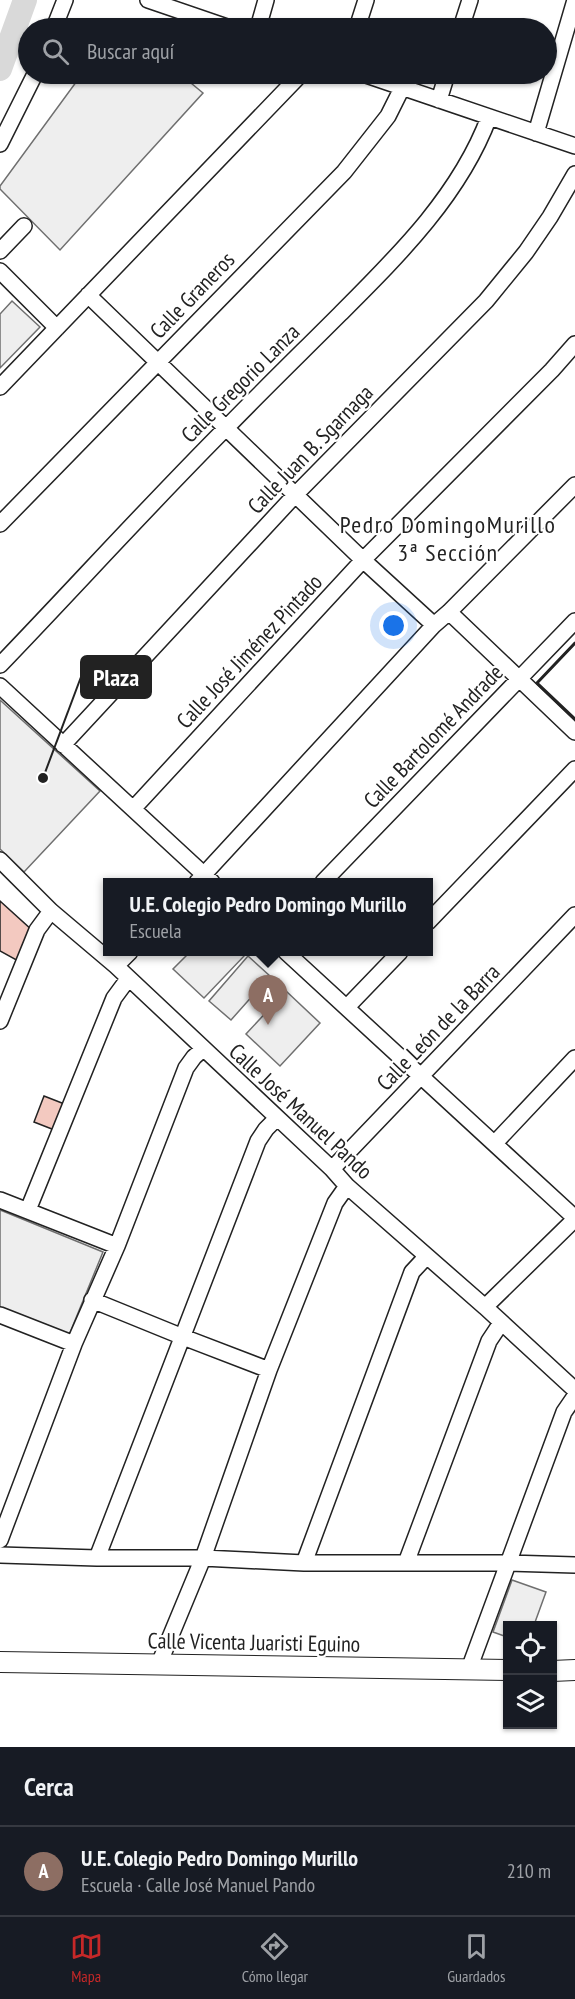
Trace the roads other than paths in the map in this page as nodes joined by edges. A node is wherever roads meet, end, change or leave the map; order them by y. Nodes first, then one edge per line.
1 (65, 0) edge
2 (148, 0) edge
3 (266, 0) edge
4 (366, 0) edge
5 (470, 0) edge
6 (575, 0) edge
7 (188, 7) edge
8 (58, 18) edge
9 (210, 18) edge
10 (261, 18) edge
11 (360, 18) edge
12 (464, 18) edge
13 (557, 61) edge
14 (30, 84) edge
15 (291, 84) edge
16 (391, 84) edge
17 (444, 84) edge
18 (550, 84) edge
19 (402, 88) junction
20 (439, 100) junction
21 (489, 117) junction
22 (536, 133) junction
23 (0, 144) edge
24 (575, 146) edge
25 (575, 174) edge
26 (24, 226) dead end
27 (0, 251) edge
28 (0, 271) edge
29 (88, 296) junction
30 (57, 328) junction
31 (575, 344) edge
32 (157, 362) junction
33 (0, 387) edge
34 (226, 428) junction
35 (575, 485) edge
36 (295, 495) junction
37 (0, 524) edge
38 (363, 560) junction
39 (449, 612) junction
40 (575, 621) edge
41 (434, 624) junction
42 (0, 665) edge
43 (520, 679) junction
44 (0, 687) edge
45 (575, 732) edge
46 (63, 745) junction
47 (575, 769) edge
48 (133, 809) junction
49 (0, 860) edge
50 (202, 878) edge
51 (206, 878) edge
52 (327, 878) edge
53 (51, 910) junction
54 (575, 915) edge
55 (433, 918) edge
56 (103, 955) edge
57 (104, 956) edge
58 (125, 956) edge
59 (291, 956) edge
60 (395, 956) edge
61 (116, 966) junction
62 (128, 979) junction
63 (347, 1007) junction
64 (0, 1021) edge
65 (203, 1049) junction
66 (575, 1058) edge
67 (422, 1077) junction
68 (277, 1118) junction
69 (495, 1143) junction
70 (332, 1169) junction
71 (347, 1186) junction
72 (0, 1200) edge
73 (28, 1210) junction
74 (573, 1212) edge
75 (117, 1246) junction
76 (426, 1257) junction
77 (92, 1300) junction
78 (485, 1307) junction
79 (0, 1315) edge
80 (501, 1323) junction
81 (183, 1338) junction
82 (74, 1344) junction
83 (269, 1370) junction
84 (575, 1390) edge
85 (575, 1396) edge
86 (0, 1540) edge
87 (0, 1555) edge
88 (97, 1558) junction
89 (203, 1558) junction
90 (303, 1563) junction
91 (406, 1563) junction
92 (508, 1563) junction
93 (575, 1565) edge
94 (0, 1662) edge
95 (159, 1664) junction
96 (470, 1669) junction
97 (503, 1670) edge
98 (575, 1670) edge
99 (557, 1671) edge

1 - 8 street
2 - 7 street
3 - 10 street
4 - 11 street
5 - 12 street
6 - 13 street
7 - 9 street
14 - 23 street
15 - 29 street
16 - 19 street
17 - 20 street
18 - 22 street
19 - 20 street
19 - 32 street, Calle Graneros
20 - 21 street
21 - 22 street
21 - 34 street, Calle Gregorio Lanza
22 - 24 street
25 - 36 street, Calle Juan B. Sgarnaga
26 - 27 street
28 - 30 street
29 - 30 street
29 - 32 street
30 - 33 street
31 - 38 street, Calle José Jiménez Pintado
32 - 34 street
32 - 37 street, Calle Graneros
34 - 36 street
34 - 42 street, Calle Gregorio Lanza
35 - 39 street
36 - 38 street
36 - 46 street, Calle Juan B. Sgarnaga
38 - 41 street
38 - 48 street, Calle José Jiménez Pintado
39 - 41 street
39 - 43 street
40 - 43 street, Calle Bartolomé Andrade
41 - 51 street
43 - 45 street
43 - 52 street, Calle Bartolomé Andrade
44 - 46 street
46 - 48 street
47 - 55 street
48 - 50 street
49 - 53 street, Calle José Manuel Pando
53 - 56 street, Calle José Manuel Pando
53 - 64 street
54 - 67 street, Calle León de la Barra
57 - 61 street, Calle José Manuel Pando
58 - 61 street
59 - 63 street
60 - 63 street
61 - 62 street, Calle José Manuel Pando
62 - 65 street, Calle José Manuel Pando
62 - 73 street
63 - 67 street
65 - 68 street, Calle José Manuel Pando
65 - 75 street
66 - 69 street
67 - 69 street
67 - 70 street, Calle León de la Barra
68 - 70 street, Calle José Manuel Pando
68 - 81 street
69 - 74 street
70 - 71 street, Calle José Manuel Pando
71 - 76 street, Calle José Manuel Pando
71 - 83 street
72 - 73 street
73 - 75 street
74 - 78 street
75 - 77 street
76 - 78 street, Calle José Manuel Pando
76 - 90 street
77 - 81 street
77 - 82 street
78 - 80 street, Calle José Manuel Pando
79 - 82 street
80 - 84 street, Calle José Manuel Pando
80 - 91 street
81 - 83 street
81 - 88 street
82 - 86 street
83 - 89 street
85 - 92 street
87 - 88 street
88 - 89 street
89 - 90 street
89 - 95 street
90 - 91 street
91 - 92 street
92 - 93 street
92 - 96 street
94 - 95 main road, Calle Vicenta Juaristi Eguino
95 - 96 main road, Calle Vicenta Juaristi Eguino
96 - 97 main road, Calle Vicenta Juaristi Eguino
98 - 99 main road

